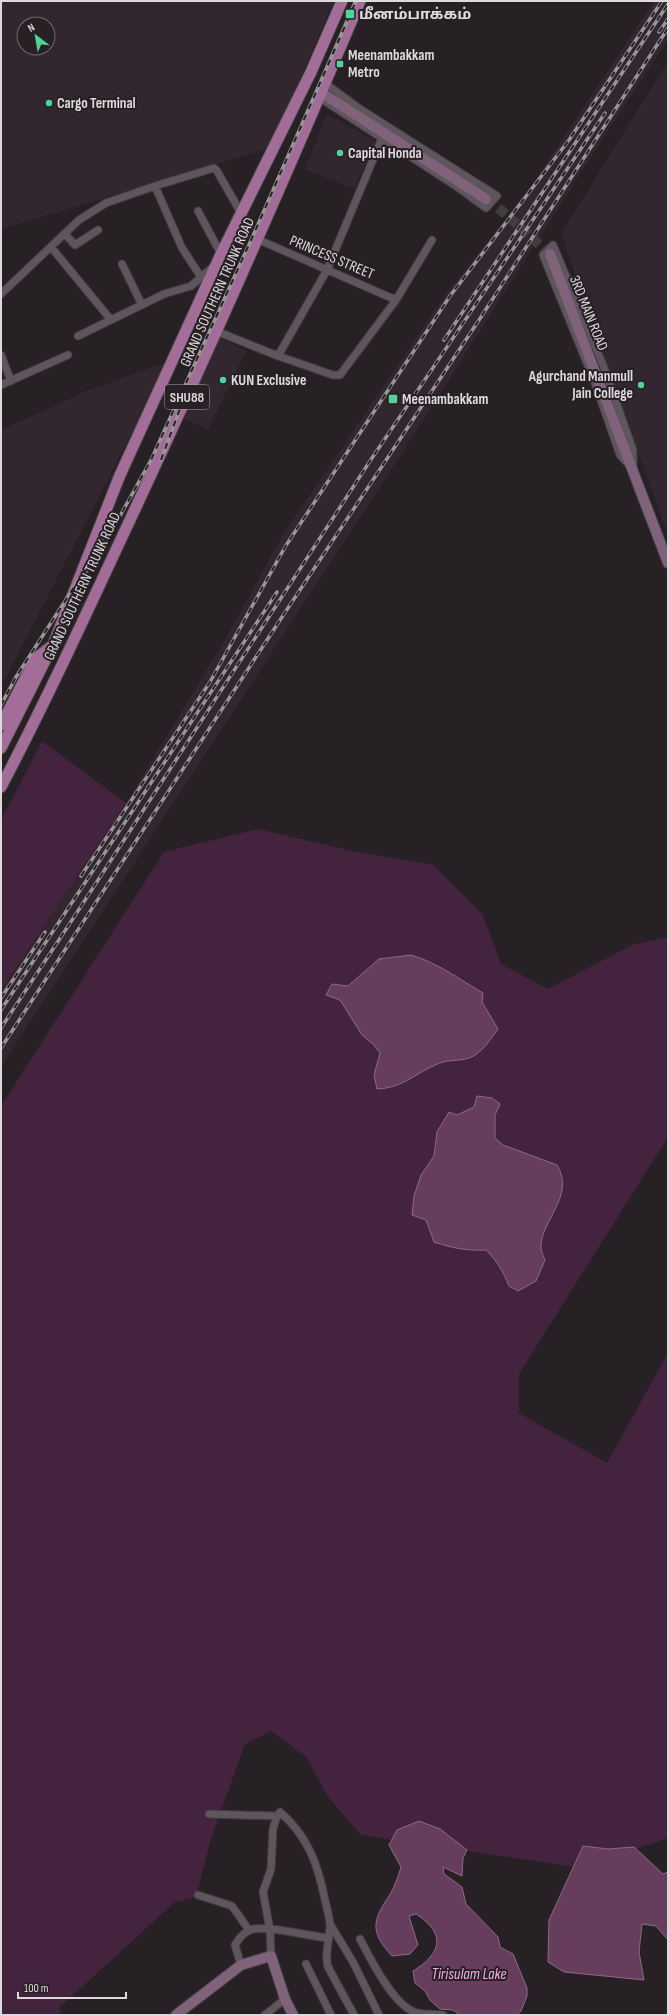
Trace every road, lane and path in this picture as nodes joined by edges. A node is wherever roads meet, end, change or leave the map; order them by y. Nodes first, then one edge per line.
1 (342, 1) edge
2 (360, 1) edge
3 (323, 91) junction
4 (382, 138) junction
5 (155, 186) junction
6 (486, 199) tunnel mouth
7 (198, 211) dead end
8 (241, 213) junction
9 (98, 230) dead end
10 (65, 234) junction
11 (256, 239) junction
12 (432, 240) dead end
13 (52, 247) junction
14 (221, 254) junction
15 (550, 254) tunnel mouth
16 (122, 264) dead end
17 (216, 265) junction
18 (327, 270) junction
19 (201, 277) junction
20 (1, 294) edge
21 (396, 300) junction
22 (142, 305) junction
23 (111, 320) junction
24 (216, 331) junction
25 (78, 336) dead end
26 (1, 355) edge
27 (68, 355) dead end
28 (278, 356) junction
29 (11, 381) junction
30 (1, 385) edge
31 (633, 469) junction
32 (668, 562) edge
33 (53, 645) junction
34 (1, 724) edge
35 (1, 748) edge
36 (1, 787) edge
37 (209, 1814) dead end
38 (277, 1816) junction
39 (198, 1895) dead end
40 (330, 1924) junction
41 (250, 1930) junction
42 (270, 1930) junction
43 (328, 1938) junction
44 (360, 1939) dead end
45 (271, 1956) junction
46 (306, 1964) dead end
47 (241, 1965) junction
48 (285, 1999) junction
49 (176, 2015) edge
50 (265, 2015) edge
51 (293, 2015) edge
52 (331, 2015) edge
53 (354, 2015) edge
54 (379, 2015) edge
55 (443, 2015) edge

1 - 8 main road, GRAND SOUTHERN TRUNK ROAD / SHU88
2 - 3 main road, GRAND SOUTHERN TRUNK ROAD / SHU88
3 - 4 street
3 - 4 street
3 - 6 street
3 - 11 main road, GRAND SOUTHERN TRUNK ROAD / SHU88
4 - 18 street
5 - 8 street
5 - 10 street
5 - 19 street
7 - 14 street
8 - 14 main road, GRAND SOUTHERN TRUNK ROAD / SHU88
9 - 10 street
10 - 13 street
11 - 18 street, PRINCESS STREET
11 - 24 main road, GRAND SOUTHERN TRUNK ROAD / SHU88
12 - 21 street
13 - 20 street
13 - 23 street
14 - 17 main road, GRAND SOUTHERN TRUNK ROAD / SHU88
15 - 31 street, 3RD MAIN ROAD
16 - 22 street
17 - 19 street
17 - 33 main road, GRAND SOUTHERN TRUNK ROAD / SHU88
18 - 21 street, PRINCESS STREET
18 - 28 street
19 - 22 street
21 - 28 street
22 - 23 street
23 - 25 street
24 - 28 street
24 - 36 main road, GRAND SOUTHERN TRUNK ROAD / SHU88
26 - 29 street
27 - 29 street
29 - 30 street
31 - 31 street
31 - 32 street, 3RD MAIN ROAD
33 - 34 main road
33 - 35 main road, SHU88
37 - 38 street
38 - 40 street
38 - 42 street
39 - 41 street
40 - 43 street
40 - 54 street
41 - 42 street
41 - 47 street
42 - 43 street
42 - 45 street
43 - 53 street
44 - 55 street
45 - 47 street
45 - 48 street
46 - 52 street
47 - 49 street
48 - 50 street
48 - 51 street

